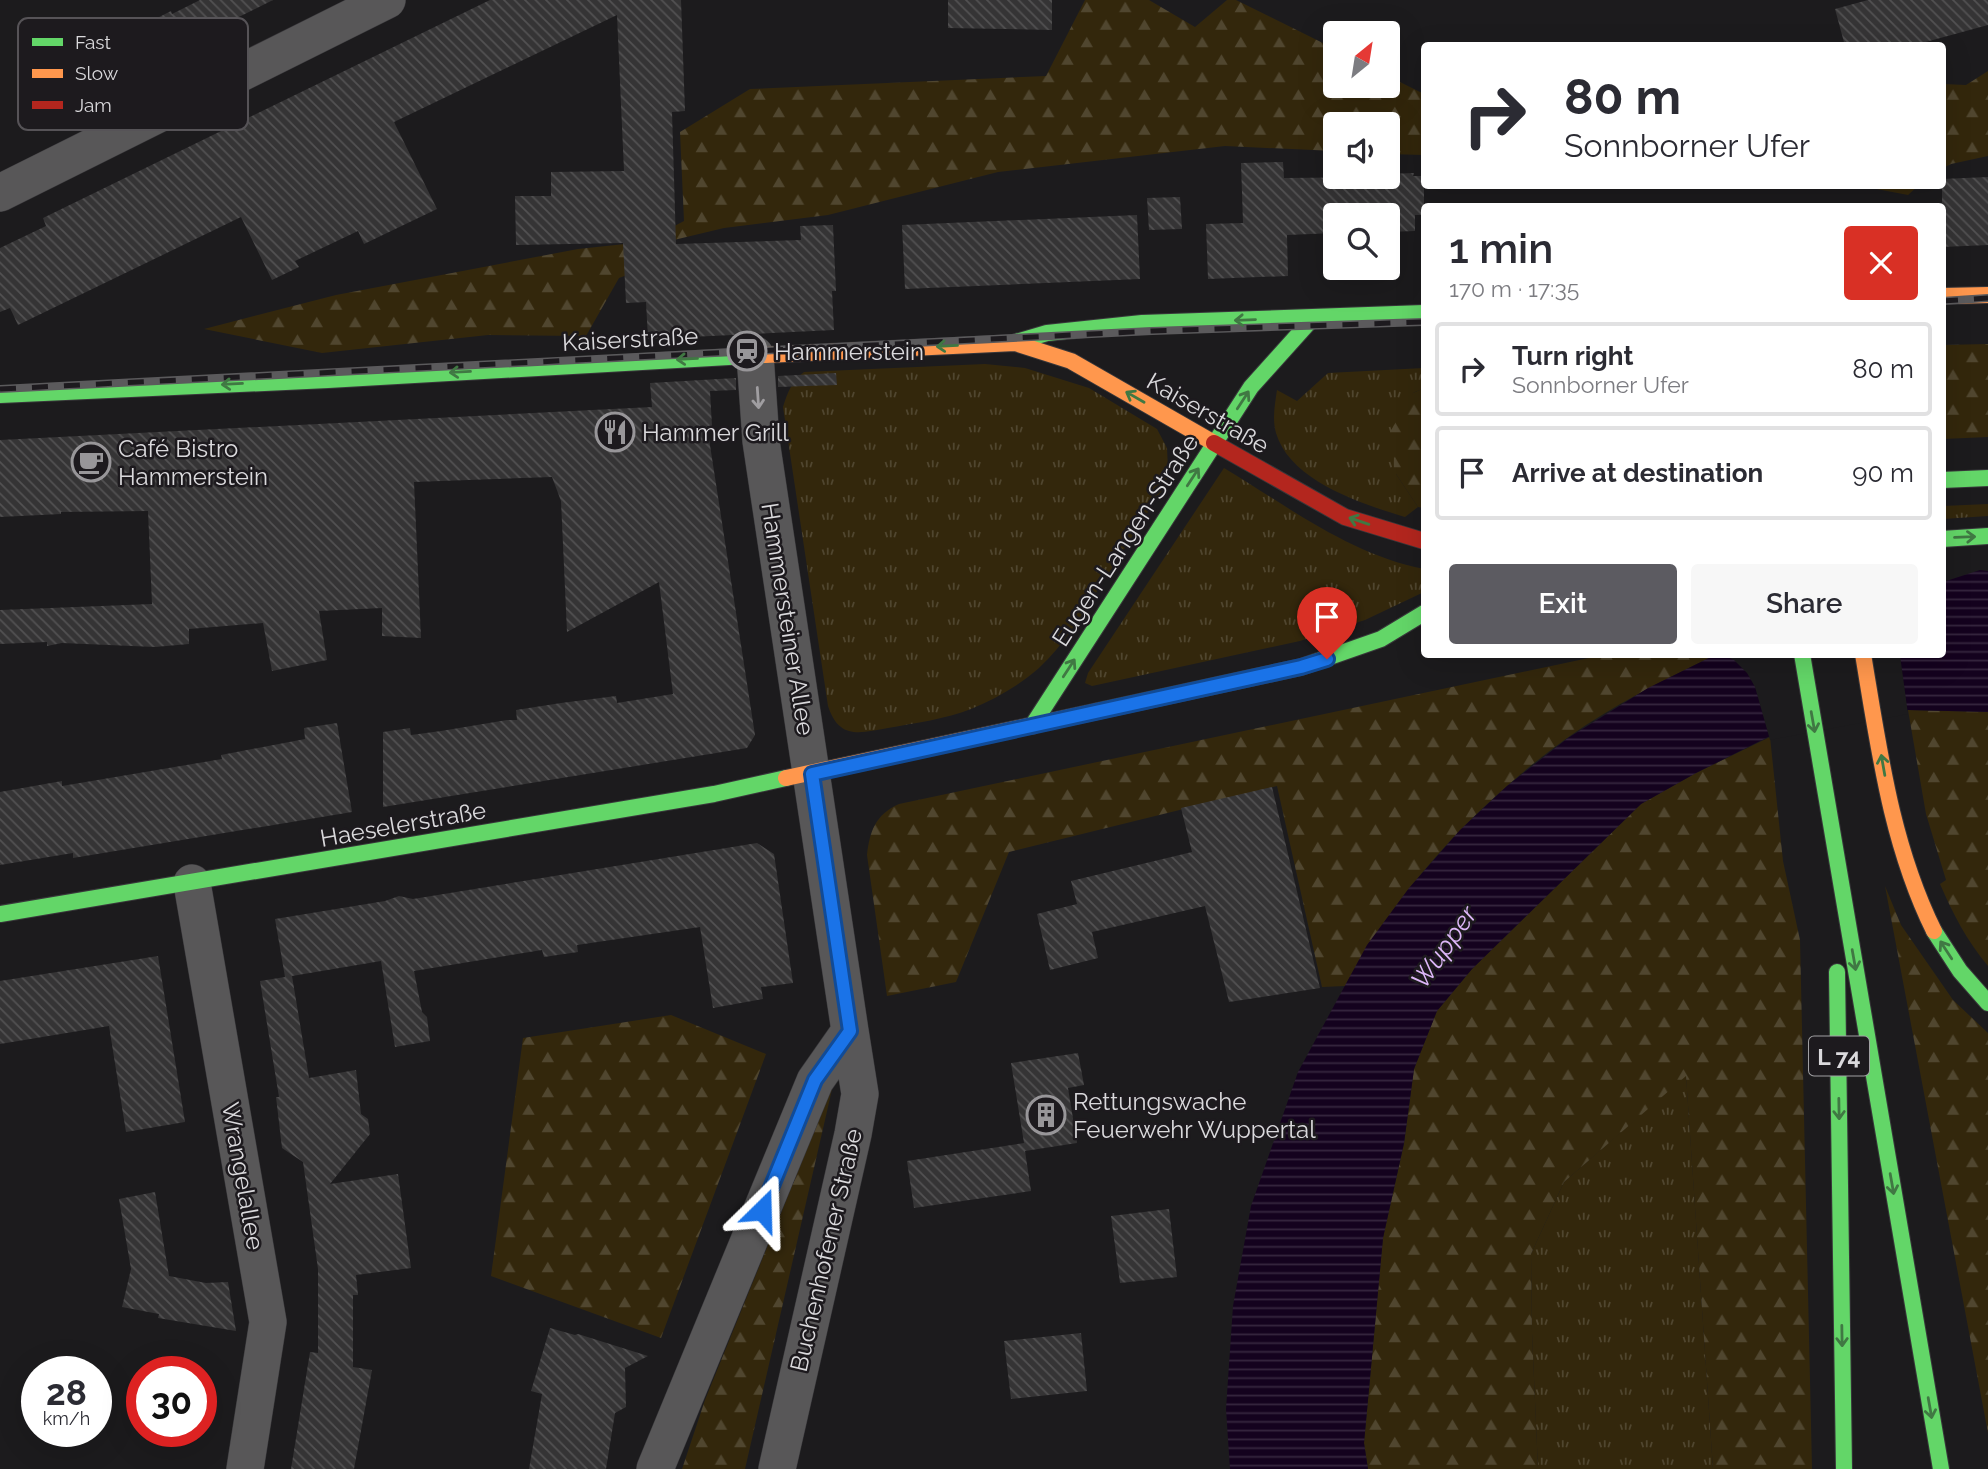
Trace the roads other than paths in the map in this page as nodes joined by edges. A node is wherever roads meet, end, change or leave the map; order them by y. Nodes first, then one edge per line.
1 (387, 0) edge
2 (248, 69) edge
3 (126, 130) edge
4 (0, 193) edge
5 (1988, 295) edge
6 (1946, 296) edge
7 (1421, 313) edge
8 (1313, 318) junction
9 (1015, 343) junction
10 (755, 355) junction
11 (0, 395) edge
12 (1216, 443) junction
13 (1988, 478) edge
14 (1946, 480) edge
15 (1988, 536) edge
16 (1946, 538) edge
17 (1421, 540) edge
18 (1421, 615) edge
19 (1421, 628) edge
20 (1399, 631) junction
21 (1788, 658) edge
22 (1802, 658) edge
23 (1864, 658) edge
24 (1804, 672) junction
25 (1032, 726) junction
26 (812, 774) junction
27 (1835, 844) junction
28 (192, 883) junction
29 (0, 914) edge
30 (1988, 1003) edge
31 (850, 1031) junction
32 (245, 1469) edge
33 (655, 1469) edge
34 (777, 1469) edge
35 (1844, 1469) edge
36 (1941, 1469) edge

1 - 2 street
3 - 4 street
5 - 6 main road
7 - 8 main road
8 -> 9 main road
12 -> 8 main road, Eugen-Langen-Straße
9 -> 10 main road, Kaiserstraße
12 -> 9 main road, Kaiserstraße
10 -> 11 main road, Kaiserstraße
10 -> 26 street, Hammersteiner Allee
17 -> 12 main road, Kaiserstraße
25 -> 12 main road, Eugen-Langen-Straße
13 - 14 main road
16 -> 15 main road
18 - 20 main road
19 - 20 main road
20 - 25 main road, Haeselerstraße
21 - 24 main road
22 - 24 main road
30 -> 23 main road
24 -> 27 main road
25 - 26 main road, Haeselerstraße
26 - 28 main road, Haeselerstraße
26 - 31 street, Hammersteiner Allee
27 -> 35 main road, L 74
27 -> 36 main road
28 - 29 main road, Haeselerstraße
28 - 32 street, Wrangelallee
31 - 33 street
31 - 34 street, Buchenhofener Straße

